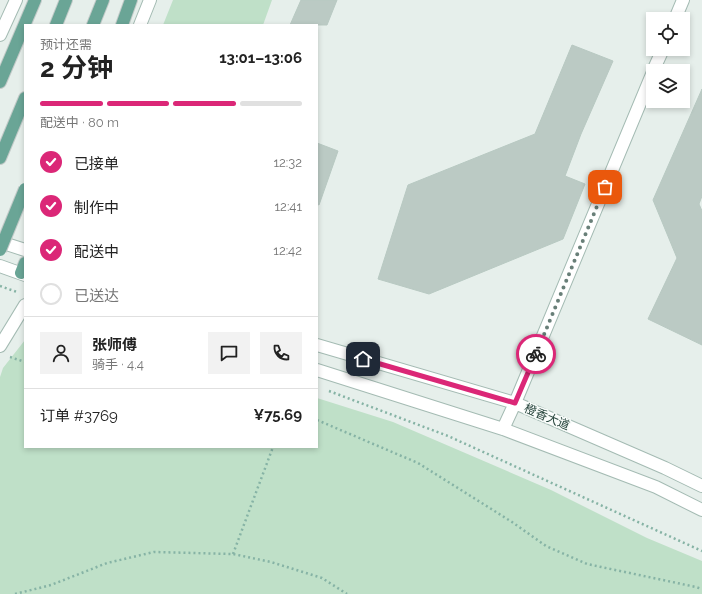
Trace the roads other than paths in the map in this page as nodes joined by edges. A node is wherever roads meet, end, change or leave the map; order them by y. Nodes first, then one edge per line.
1 (16, 0) edge
2 (36, 0) edge
3 (66, 0) edge
4 (103, 0) edge
5 (132, 0) edge
6 (150, 0) edge
7 (683, 0) edge
8 (678, 12) edge
9 (25, 24) edge
10 (56, 24) edge
11 (93, 24) edge
12 (122, 24) edge
13 (140, 24) edge
14 (24, 27) edge
15 (0, 35) edge
16 (0, 82) edge
17 (646, 89) edge
18 (24, 100) edge
19 (0, 158) edge
20 (24, 191) edge
21 (0, 242) edge
22 (0, 250) edge
23 (24, 250) edge
24 (0, 266) edge
25 (24, 270) edge
26 (24, 307) edge
27 (318, 345) edge
28 (4, 351) edge
29 (318, 370) edge
30 (515, 403) junction
31 (503, 430) junction
32 (702, 486) edge
33 (702, 510) edge

1 - 15 main road
2 - 9 main road
3 - 10 main road
4 - 11 main road
5 - 12 main road
6 - 13 main road
7 - 8 main road
14 - 16 main road
17 - 30 main road
18 - 19 main road
20 - 22 main road, bridge
21 - 23 main road
24 - 25 main road
26 - 28 main road
27 - 30 main road, 橙香大道
29 - 31 main road
30 - 31 main road
30 - 32 main road, 橙香大道
31 - 33 main road

